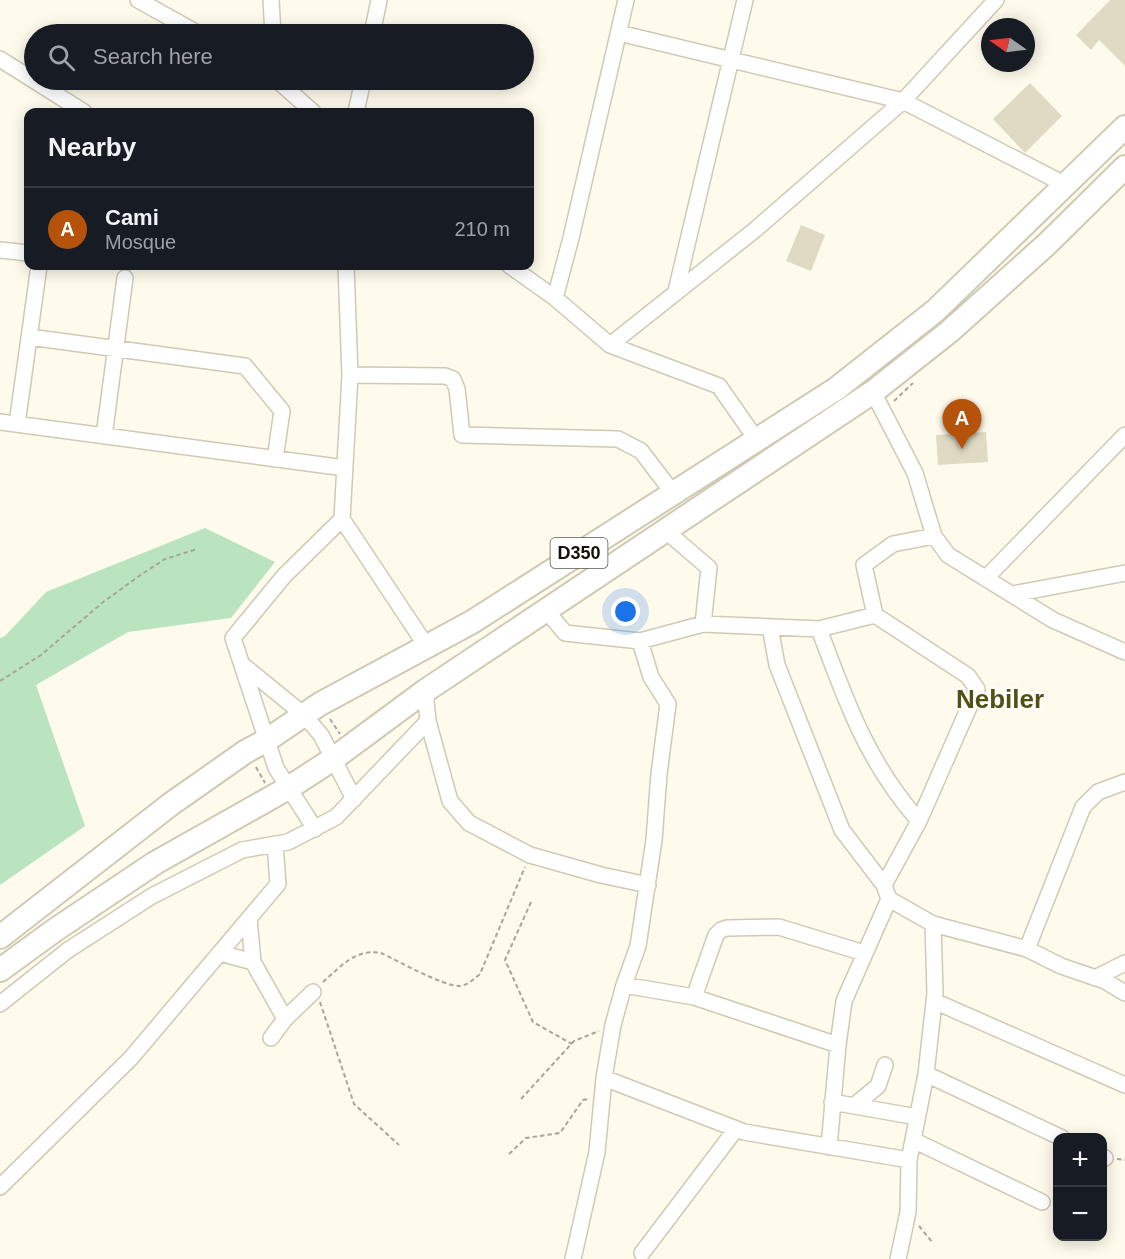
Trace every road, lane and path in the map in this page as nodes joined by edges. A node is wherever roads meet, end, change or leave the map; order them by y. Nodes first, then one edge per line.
1 (138, 0) edge
2 (271, 0) edge
3 (380, 0) edge
4 (626, 0) edge
5 (745, 0) edge
6 (996, 0) edge
7 (181, 24) edge
8 (272, 24) edge
9 (374, 24) edge
10 (619, 33) junction
11 (0, 59) edge
12 (731, 59) junction
13 (24, 74) edge
14 (49, 90) edge
15 (288, 90) edge
16 (361, 90) edge
17 (903, 100) junction
18 (78, 108) edge
19 (308, 108) edge
20 (357, 108) edge
21 (1125, 127) edge
22 (1125, 167) edge
23 (1065, 185) junction
24 (0, 250) edge
25 (24, 253) edge
26 (38, 270) edge
27 (346, 270) edge
28 (516, 270) edge
29 (125, 278) dead end
30 (676, 291) junction
31 (555, 298) junction
32 (29, 337) junction
33 (610, 345) junction
34 (116, 348) junction
35 (350, 375) junction
36 (909, 378) dead end
37 (878, 401) junction
38 (0, 422) edge
39 (17, 424) junction
40 (1125, 435) edge
41 (104, 436) junction
42 (756, 439) junction
43 (275, 459) junction
44 (345, 468) junction
45 (673, 493) junction
46 (342, 519) junction
47 (666, 531) junction
48 (934, 536) junction
49 (197, 549) dead end
50 (1125, 573) edge
51 (986, 578) junction
52 (1013, 594) junction
53 (546, 610) junction
54 (875, 615) junction
55 (703, 624) junction
56 (770, 627) junction
57 (819, 628) junction
58 (640, 641) junction
59 (428, 647) junction
60 (1125, 652) edge
61 (244, 666) junction
62 (0, 681) edge
63 (425, 691) junction
64 (312, 710) junction
65 (428, 721) junction
66 (267, 740) junction
67 (245, 752) junction
68 (340, 753) junction
69 (1125, 782) edge
70 (282, 792) junction
71 (354, 800) junction
72 (919, 821) junction
73 (315, 829) junction
74 (275, 844) junction
75 (530, 855) junction
76 (648, 885) junction
77 (887, 892) junction
78 (531, 902) dead end
79 (249, 919) junction
80 (933, 924) junction
81 (0, 937) edge
82 (1027, 949) junction
83 (220, 953) junction
84 (864, 953) junction
85 (253, 962) junction
86 (1125, 963) edge
87 (0, 970) edge
88 (1095, 978) junction
89 (624, 985) junction
90 (313, 992) junction
91 (1125, 993) edge
92 (694, 997) junction
93 (934, 1001) junction
94 (0, 1004) edge
95 (285, 1019) junction
96 (613, 1026) junction
97 (271, 1038) dead end
98 (572, 1044) junction
99 (838, 1045) junction
100 (885, 1065) dead end
101 (926, 1074) junction
102 (604, 1078) junction
103 (1125, 1085) edge
104 (878, 1086) junction
105 (603, 1095) junction
106 (521, 1099) dead end
107 (832, 1102) junction
108 (855, 1105) junction
109 (894, 1112) junction
110 (917, 1117) junction
111 (736, 1129) junction
112 (1053, 1133) edge
113 (913, 1140) junction
114 (399, 1145) dead end
115 (829, 1147) junction
116 (508, 1154) dead end
117 (909, 1160) junction
118 (0, 1187) edge
119 (1042, 1202) dead end
120 (908, 1212) junction
121 (933, 1243) dead end
122 (642, 1253) dead end
123 (573, 1259) edge
124 (898, 1259) edge

1 - 7 street
2 - 8 street
3 - 9 street
4 - 10 street
5 - 12 street
6 - 17 street
10 - 12 street
10 - 31 street
11 - 13 street
12 - 17 street
12 - 30 street
14 - 18 street
15 - 19 street
16 - 20 street
17 - 23 street
17 - 30 street
21 - 23 highway, D350
22 - 37 highway, D350
23 - 42 highway, D350
24 - 25 street
26 - 32 street
27 - 35 street
28 - 31 street
29 - 34 street
30 - 33 street
31 - 33 street
32 - 34 street
32 - 39 street
33 - 42 street
34 - 41 street
34 - 43 street
35 - 44 street
35 - 45 street
36 - 37 path
37 - 47 highway, D350
37 - 48 street
38 - 39 street
39 - 41 street
40 - 51 street
41 - 43 street
42 - 45 highway, D350
43 - 44 street
44 - 46 street
45 - 59 highway, D350
46 - 59 street
46 - 61 street
47 - 53 highway, D350
47 - 55 street
48 - 51 street
48 - 54 street
49 - 62 path
50 - 52 street
51 - 52 street
52 - 60 street
53 - 58 street
53 - 63 highway, D350
54 - 57 street
54 - 72 street
55 - 56 street
55 - 58 street
56 - 57 street
56 - 77 street
57 - 72 street
58 - 76 street
59 - 64 highway, D350
61 - 64 street
61 - 66 street
63 - 65 street
63 - 68 highway, D350
64 - 66 highway, D350
64 - 68 path
64 - 68 street
65 - 71 street
65 - 75 street
66 - 67 highway, D350
66 - 70 street
67 - 70 path
67 - 81 highway, D350
68 - 70 highway, D350
68 - 71 street
69 - 82 street
70 - 73 street
70 - 87 highway, D350
71 - 73 street
72 - 77 street
73 - 74 street
74 - 79 street
74 - 94 street
75 - 76 street
75 - 90 path
76 - 89 street
77 - 80 street
77 - 84 street
78 - 98 path
79 - 83 street
79 - 85 street
80 - 82 street
80 - 93 street
82 - 88 street
83 - 85 street
83 - 118 street
84 - 92 street
84 - 99 street
85 - 95 street
86 - 88 street
88 - 91 street
89 - 92 street
89 - 96 street
90 - 95 street
90 - 114 path
92 - 99 street
93 - 101 street
93 - 103 street
95 - 97 street
96 - 98 path
96 - 102 street
98 - 106 path
99 - 107 street
100 - 104 street
101 - 110 street
101 - 112 street
102 - 105 street
102 - 111 street
104 - 108 street
104 - 109 street
105 - 116 path
105 - 123 street
107 - 108 street
107 - 115 street
108 - 109 street
109 - 110 street
110 - 113 street
111 - 115 street
111 - 122 street
113 - 117 street
113 - 119 street
115 - 117 street
117 - 120 street
120 - 121 path
120 - 124 street

